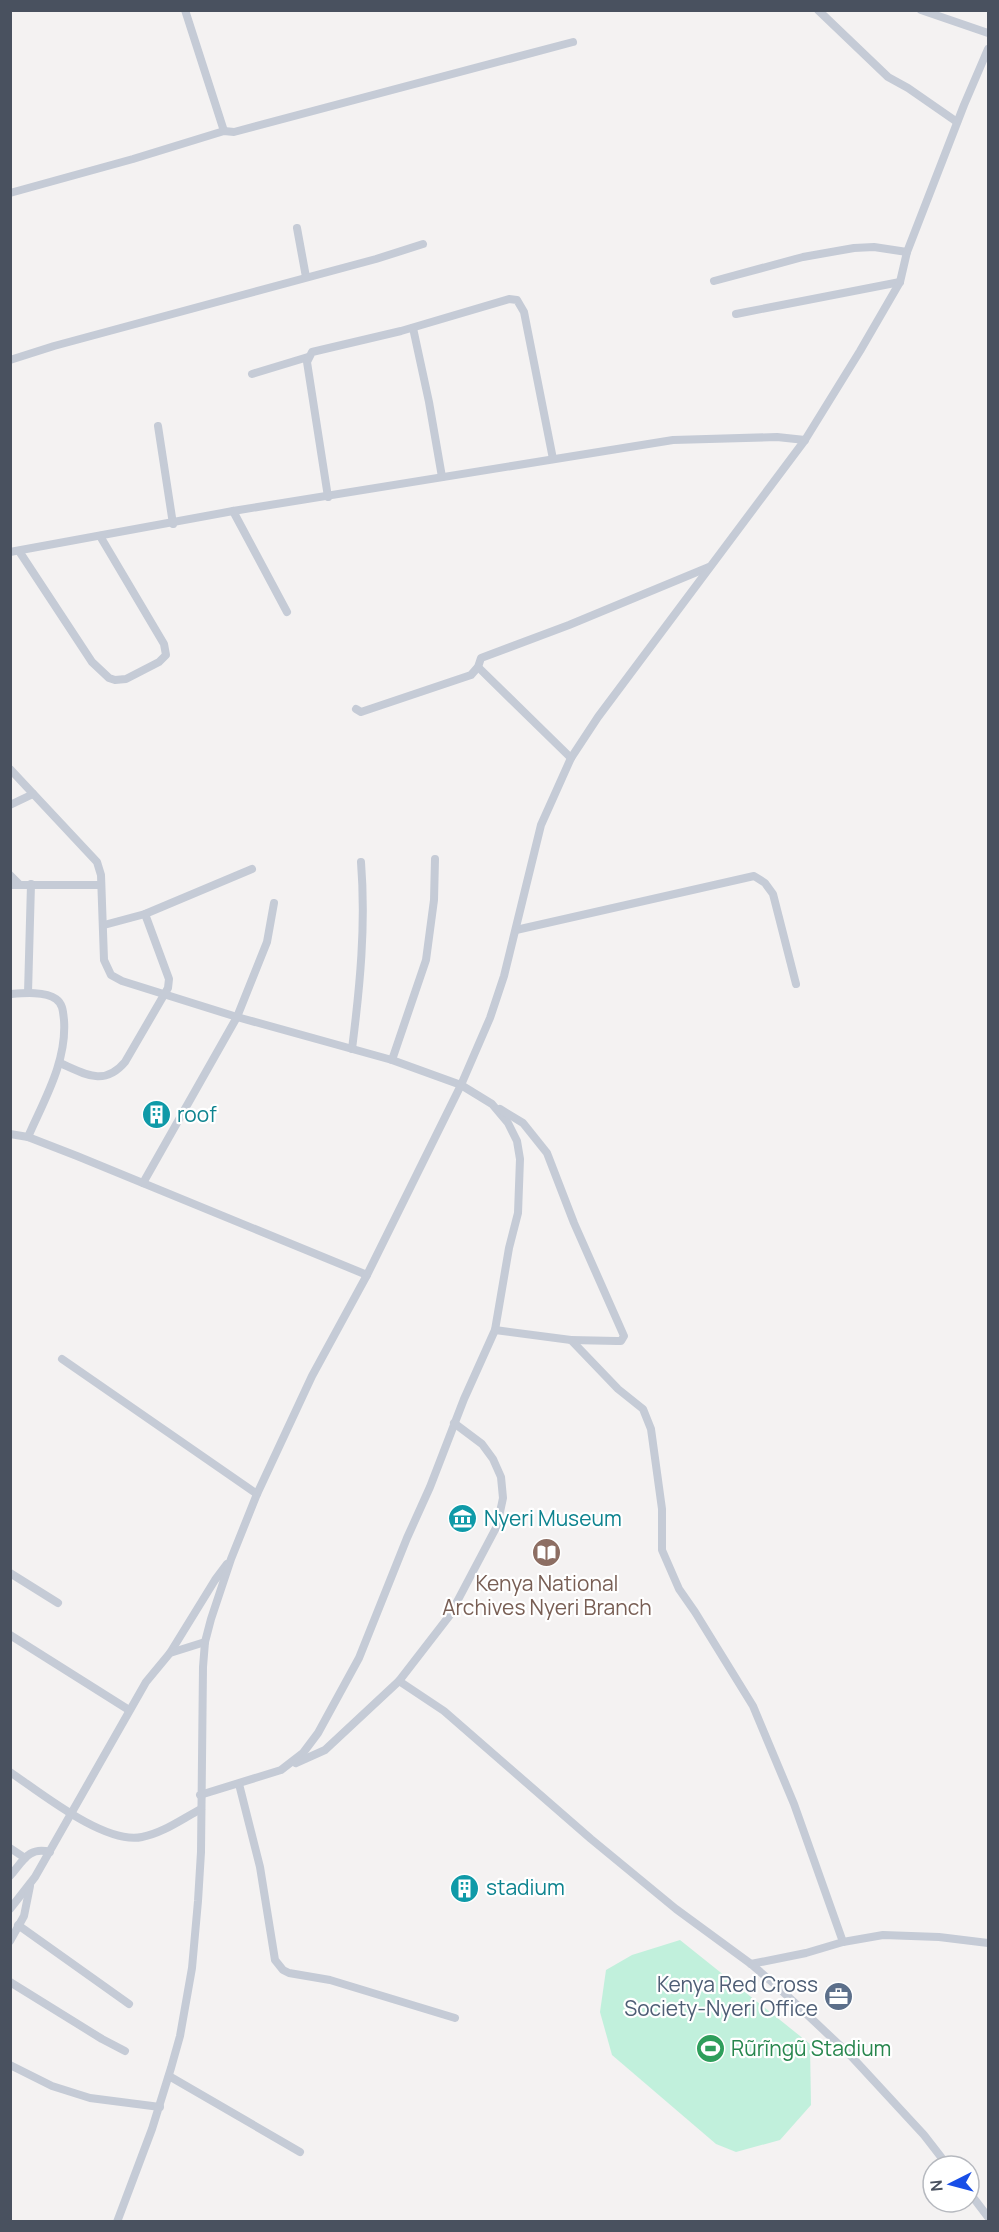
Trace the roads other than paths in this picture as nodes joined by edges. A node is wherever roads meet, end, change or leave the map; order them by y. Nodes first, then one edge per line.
1 (185, 10) edge
2 (818, 10) edge
3 (921, 10) edge
4 (988, 33) edge
5 (573, 42) dead end
6 (988, 49) edge
7 (957, 122) junction
8 (224, 132) junction
9 (10, 193) edge
10 (297, 228) dead end
11 (423, 244) dead end
12 (907, 252) junction
13 (306, 277) junction
14 (714, 281) dead end
15 (900, 282) junction
16 (736, 314) dead end
17 (413, 328) junction
18 (309, 357) junction
19 (10, 360) edge
20 (252, 374) dead end
21 (158, 426) dead end
22 (805, 440) junction
23 (553, 459) junction
24 (442, 477) junction
25 (328, 497) junction
26 (233, 511) junction
27 (173, 524) junction
28 (100, 536) junction
29 (15, 551) edge
30 (712, 566) junction
31 (287, 612) dead end
32 (478, 667) junction
33 (356, 709) dead end
34 (571, 758) junction
35 (10, 769) edge
36 (33, 794) junction
37 (10, 805) edge
38 (435, 859) dead end
39 (361, 862) dead end
40 (252, 869) dead end
41 (10, 875) edge
42 (15, 884) edge
43 (31, 884) junction
44 (101, 885) junction
45 (274, 903) dead end
46 (145, 914) junction
47 (104, 925) junction
48 (516, 930) junction
49 (796, 984) dead end
50 (28, 993) junction
51 (10, 994) edge
52 (164, 994) junction
53 (237, 1017) junction
54 (352, 1049) junction
55 (392, 1060) junction
56 (60, 1063) junction
57 (461, 1085) junction
58 (492, 1104) junction
59 (10, 1134) edge
60 (28, 1137) junction
61 (143, 1183) junction
62 (165, 1198) dead end
63 (367, 1275) junction
64 (495, 1330) junction
65 (571, 1340) junction
66 (62, 1359) dead end
67 (454, 1423) junction
68 (257, 1494) junction
69 (231, 1559) junction
70 (10, 1573) edge
71 (58, 1604) dead end
72 (10, 1635) edge
73 (206, 1642) junction
74 (170, 1653) junction
75 (399, 1681) junction
76 (129, 1710) junction
77 (281, 1770) junction
78 (10, 1772) edge
79 (239, 1784) junction
80 (200, 1795) junction
81 (201, 1809) junction
82 (72, 1814) junction
83 (10, 1848) edge
84 (50, 1852) junction
85 (25, 1858) junction
86 (10, 1876) edge
87 (31, 1882) junction
88 (10, 1909) edge
89 (18, 1925) junction
90 (10, 1941) edge
91 (843, 1942) junction
92 (988, 1943) edge
93 (751, 1964) junction
94 (10, 1982) edge
95 (129, 2004) dead end
96 (454, 2018) dead end
97 (125, 2052) dead end
98 (10, 2066) edge
99 (169, 2076) junction
100 (160, 2107) junction
101 (300, 2152) dead end
102 (939, 2154) edge
103 (117, 2222) edge

1 - 8 street
2 - 7 street
3 - 4 street
5 - 8 street
6 - 7 street
7 - 12 street
8 - 9 street
10 - 13 street
11 - 13 street
12 - 14 street
12 - 15 street
13 - 19 street
15 - 16 street
15 - 22 street
17 - 18 street
17 - 23 street
17 - 24 street
18 - 20 street
18 - 25 street
21 - 27 street
22 - 23 street
22 - 30 street
23 - 24 street
24 - 25 street
25 - 26 street
26 - 27 street
26 - 31 street
27 - 28 street
28 - 29 street
28 - 29 street
30 - 32 street
30 - 34 street
32 - 33 street
32 - 34 street
34 - 48 street
35 - 36 street
36 - 37 street
36 - 44 street
38 - 55 street
39 - 54 street
40 - 46 street
41 - 42 street
42 - 43 street
43 - 44 street
43 - 50 street
44 - 47 street
45 - 53 street
46 - 47 street
46 - 52 street
47 - 52 street
48 - 49 street
48 - 57 street
50 - 51 street
50 - 56 street
52 - 53 street
52 - 56 street
53 - 54 street
53 - 61 street
54 - 55 street
55 - 57 street
56 - 60 street
57 - 58 street
57 - 63 street
58 - 64 street
58 - 65 street
59 - 60 street
60 - 61 street
61 - 63 street
62 - 63 street
63 - 68 street
64 - 65 street
64 - 67 street
65 - 91 street
66 - 68 street
67 - 75 street
67 - 77 street
68 - 69 street
69 - 73 street
69 - 74 street
70 - 71 street
72 - 76 street
73 - 74 street
73 - 80 street
74 - 76 street
75 - 77 street
75 - 93 street
76 - 82 street
77 - 79 street
78 - 82 street
79 - 80 street
79 - 96 street
80 - 81 street
81 - 82 street
81 - 99 street
82 - 84 street
83 - 85 street
84 - 85 street
84 - 87 street
85 - 86 street
87 - 88 street
87 - 89 street
89 - 90 street
89 - 95 street
91 - 92 street
91 - 93 street
93 - 102 street
94 - 97 street
98 - 100 street
99 - 100 street
99 - 101 street
100 - 103 street

